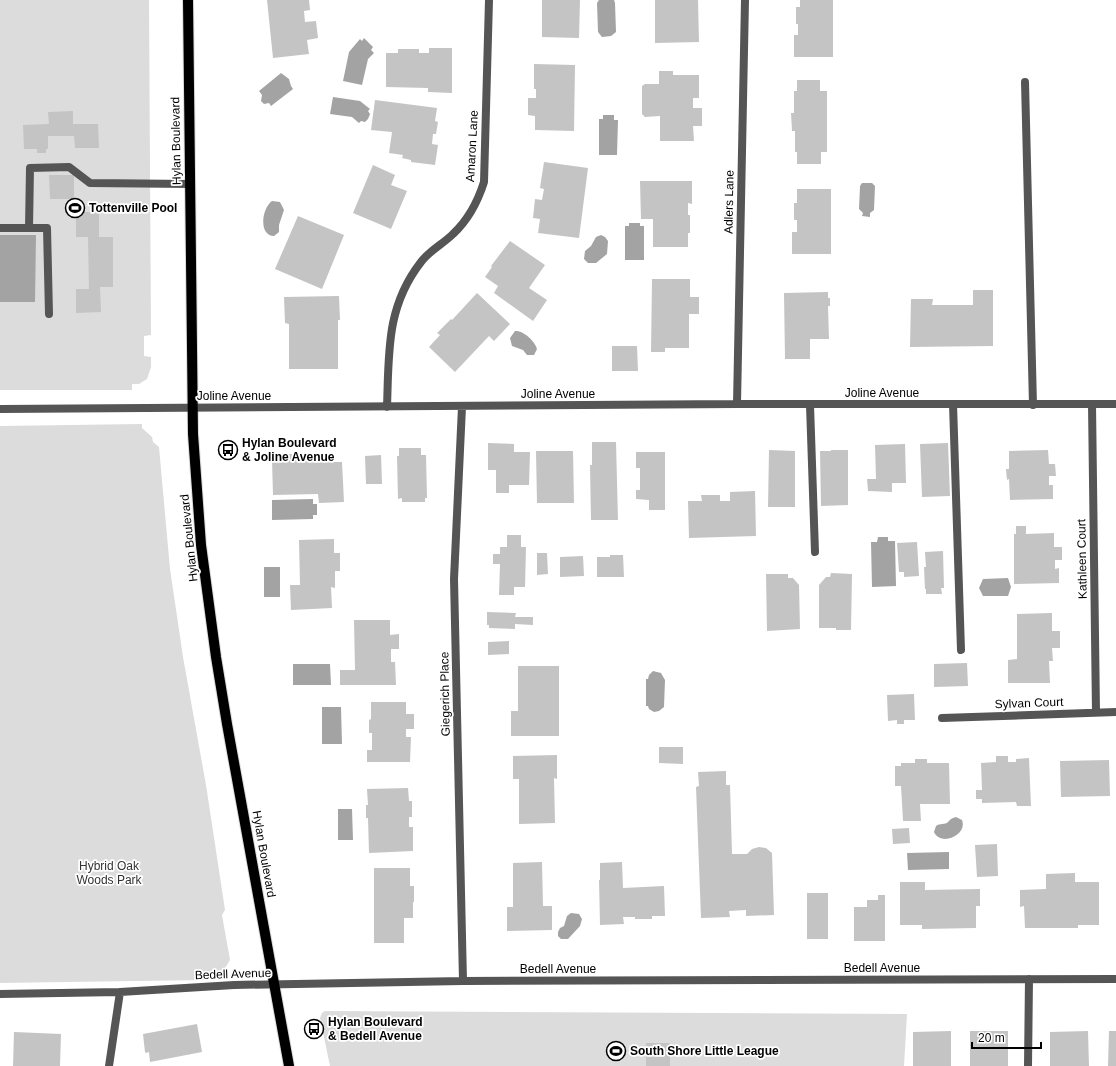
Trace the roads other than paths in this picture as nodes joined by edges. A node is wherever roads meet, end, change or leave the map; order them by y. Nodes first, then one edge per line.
1 (188, 0) edge
2 (489, 0) edge
3 (745, 0) edge
4 (1025, 82) dead end
5 (190, 184) junction
6 (0, 228) edge
7 (29, 228) junction
8 (49, 314) dead end
9 (736, 404) junction
10 (953, 404) junction
11 (1033, 404) junction
12 (1092, 404) junction
13 (1116, 404) edge
14 (810, 405) junction
15 (387, 407) junction
16 (462, 407) junction
17 (193, 408) junction
18 (0, 410) edge
19 (815, 552) dead end
20 (961, 650) dead end
21 (1096, 712) junction
22 (1116, 712) edge
23 (942, 718) dead end
24 (1116, 979) edge
25 (1029, 980) junction
26 (463, 981) junction
27 (275, 984) junction
28 (120, 992) junction
29 (0, 994) edge
30 (109, 1066) edge
31 (289, 1066) edge
32 (1028, 1066) edge

1 - 5 main road, Hylan Boulevard
2 - 15 street, Amaron Lane
3 - 9 street, Adlers Lane
4 - 11 street
5 - 7 street
5 - 17 main road, Hylan Boulevard
6 - 7 street
7 - 8 street
9 - 14 street, Joline Avenue
9 - 16 street, Joline Avenue
10 - 11 street, Joline Avenue
10 - 14 street, Joline Avenue
10 - 20 street
11 - 12 street, Joline Avenue
12 - 13 street, Joline Avenue
12 - 21 street, Kathleen Court
14 - 19 street
15 - 16 street, Joline Avenue
15 - 17 street, Joline Avenue
16 - 26 street, Giegerich Place
17 - 18 street, Joline Avenue
17 - 27 main road, Hylan Boulevard
21 - 22 street, Sylvan Court
21 - 23 street, Sylvan Court
24 - 25 street, Bedell Avenue
25 - 26 street, Bedell Avenue
25 - 32 street
26 - 27 street, Bedell Avenue
27 - 28 street, Bedell Avenue
27 - 31 main road, Hylan Boulevard
28 - 29 street, Bedell Avenue
28 - 30 street

